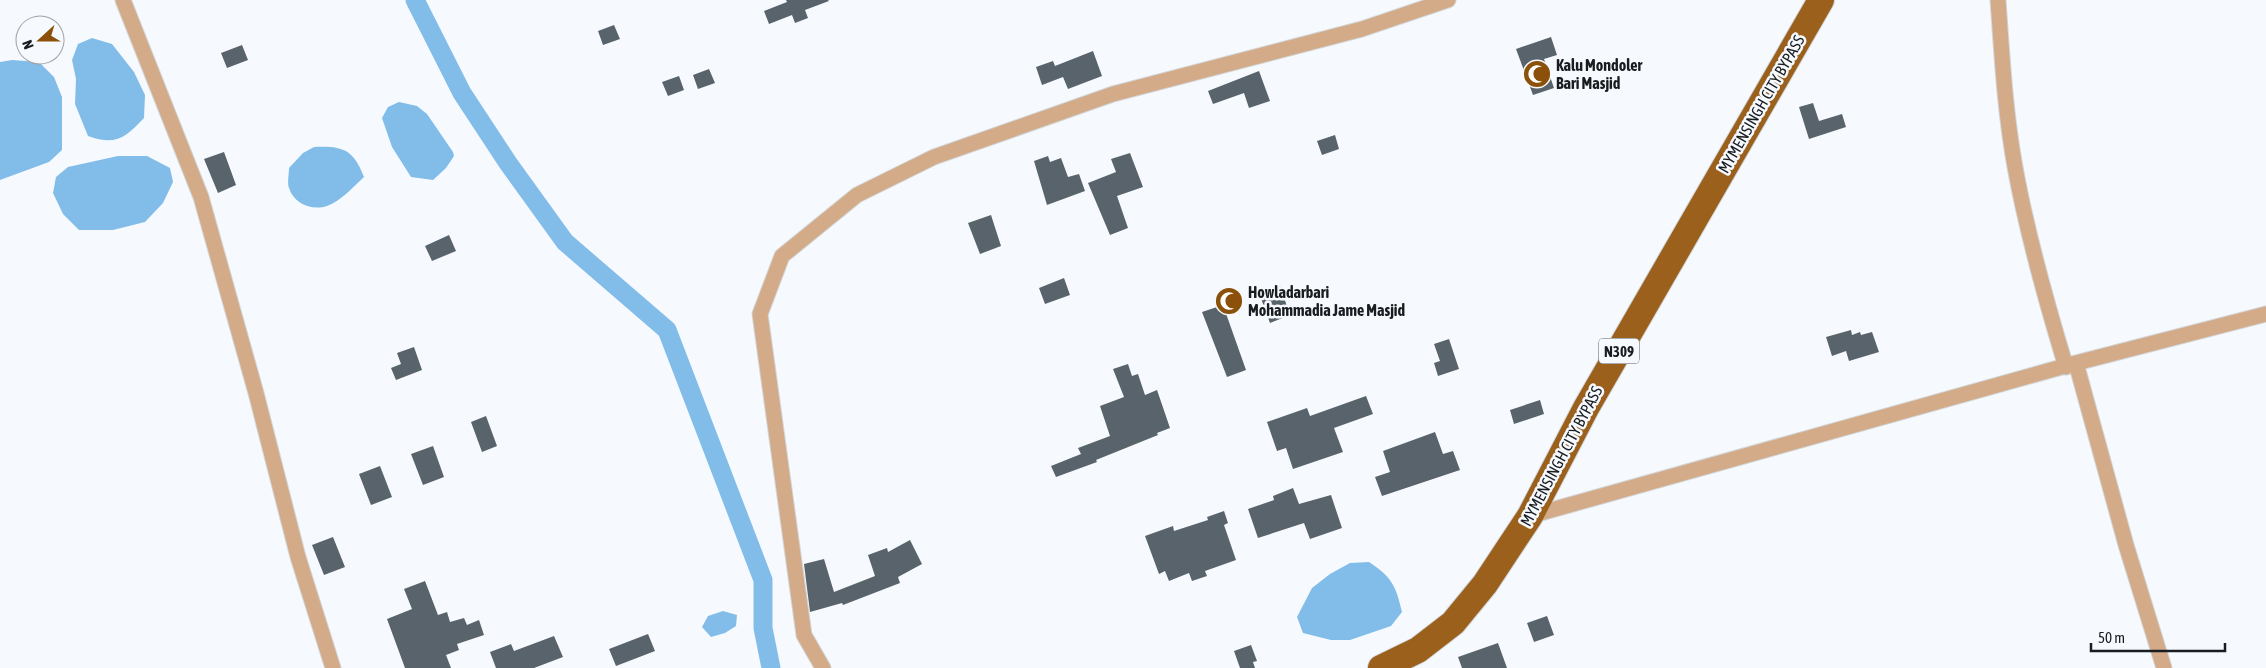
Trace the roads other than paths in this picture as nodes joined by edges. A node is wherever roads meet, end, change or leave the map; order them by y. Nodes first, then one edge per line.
1 (123, 0) edge
2 (1448, 0) edge
3 (1821, 0) edge
4 (1998, 0) edge
5 (2266, 314) edge
6 (2071, 365) junction
7 (1530, 516) junction
8 (333, 668) edge
9 (823, 668) edge
10 (1381, 668) edge
11 (2164, 668) edge

1 - 8 street
2 - 9 street
3 - 7 highway, MYMENSINGH CITY BYPASS / N309
4 - 6 street
5 - 6 street
6 - 7 street
6 - 11 street
7 - 10 highway, MYMENSINGH CITY BYPASS / N309

